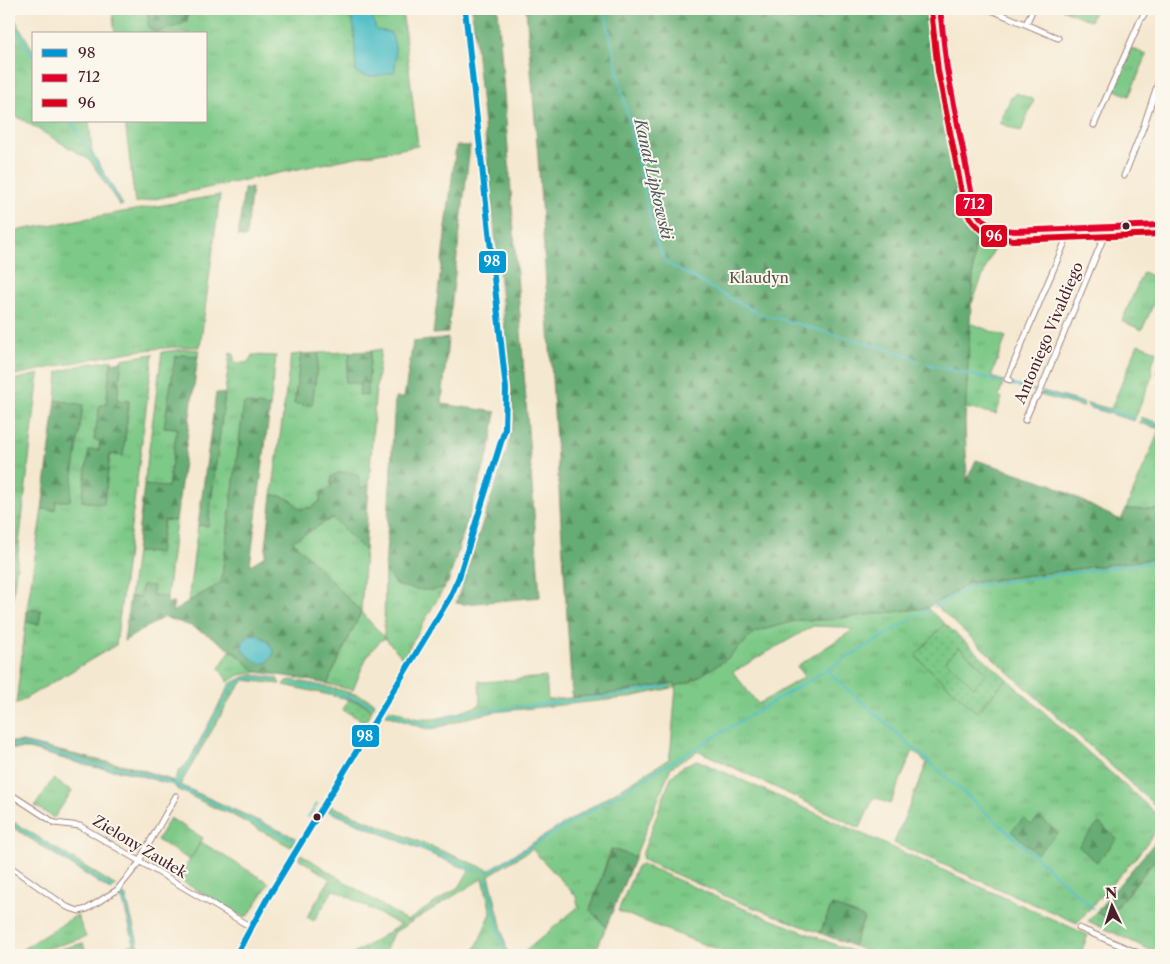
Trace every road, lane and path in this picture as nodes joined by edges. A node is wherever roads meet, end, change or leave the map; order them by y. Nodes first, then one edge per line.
1 (465, 9) edge
2 (940, 9) edge
3 (989, 9) edge
4 (1033, 9) edge
5 (1147, 9) edge
6 (1026, 24) junction
7 (1058, 38) dead end
8 (1161, 74) edge
9 (1094, 125) dead end
10 (1124, 176) dead end
11 (1161, 225) edge
12 (1105, 228) junction
13 (1068, 230) junction
14 (1161, 359) edge
15 (1161, 372) edge
16 (1010, 380) dead end
17 (1025, 420) dead end
18 (176, 796) dead end
19 (15, 797) dead end
20 (139, 861) junction
21 (9, 866) edge
22 (251, 927) junction
23 (1080, 928) dead end
24 (9, 951) edge
25 (14, 955) edge
26 (236, 955) edge
27 (1143, 955) edge

1 - 22 street
2 - 13 street
3 - 6 street
4 - 6 street
5 - 9 street
6 - 7 street
8 - 10 street
11 - 12 street
12 - 13 street
12 - 17 street, Antoniego Vivaldiego
13 - 16 street
14 - 15 street
18 - 20 street
19 - 20 street, Zielony Zaułek
20 - 21 street
20 - 22 street, Zielony Zaułek
22 - 26 street
23 - 27 street
24 - 25 street

